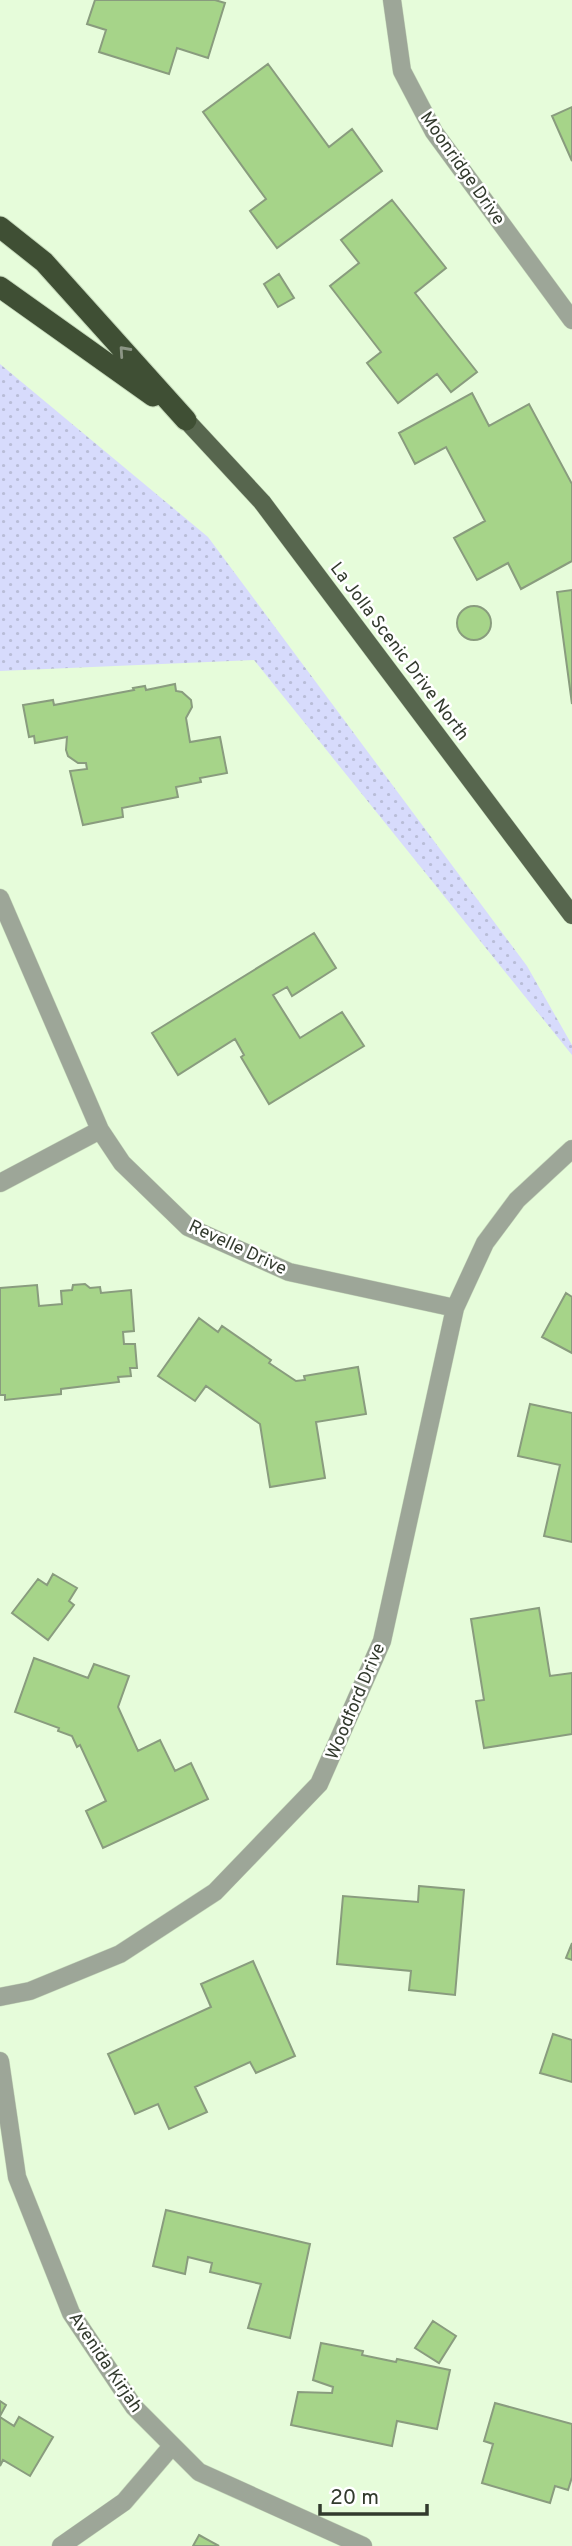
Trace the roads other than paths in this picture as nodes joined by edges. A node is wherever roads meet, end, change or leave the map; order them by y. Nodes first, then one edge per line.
1 (392, 0) edge
2 (0, 227) edge
3 (0, 287) edge
4 (572, 320) edge
5 (186, 420) junction
6 (0, 898) edge
7 (572, 915) edge
8 (100, 1130) junction
9 (572, 1149) edge
10 (0, 1183) edge
11 (455, 1308) junction
12 (0, 1997) edge
13 (0, 2061) edge
14 (172, 2446) junction
15 (61, 2546) edge
16 (363, 2546) edge

1 - 4 street, Moonridge Drive
5 -> 2 highway
3 - 5 highway
5 - 7 main road, La Jolla Scenic Drive North
6 - 8 street, Revelle Drive
8 - 10 street
8 - 11 street, Revelle Drive
9 - 11 street, Woodford Drive
11 - 12 street, Woodford Drive
13 - 14 street, Avenida Kirjah
14 - 15 street
14 - 16 street, Avenida Kirjah

